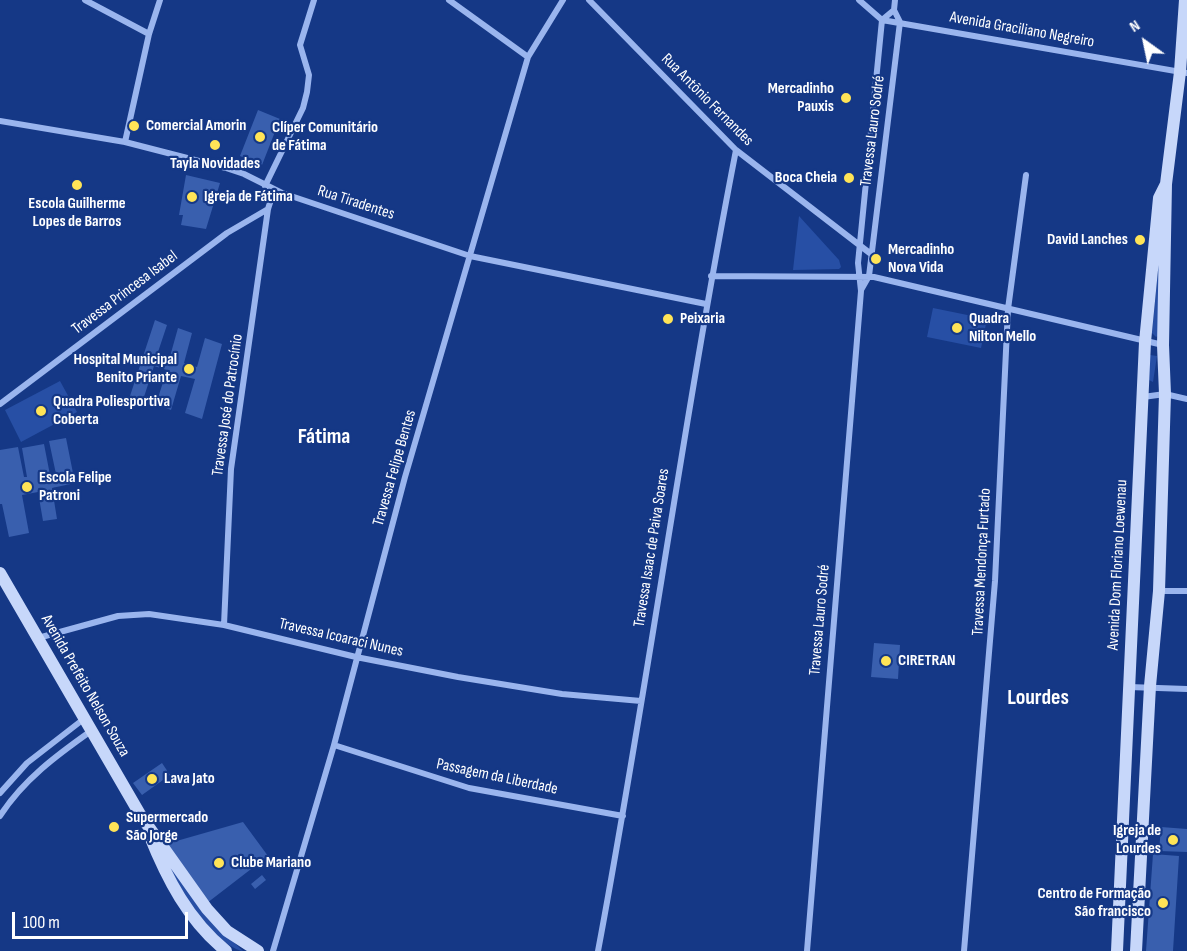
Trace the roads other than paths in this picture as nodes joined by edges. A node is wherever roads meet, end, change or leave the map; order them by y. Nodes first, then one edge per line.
1 (85, 0) edge
2 (160, 0) edge
3 (314, 0) edge
4 (449, 0) edge
5 (563, 0) edge
6 (589, 0) edge
7 (859, 0) edge
8 (895, 0) edge
9 (1185, 0) edge
10 (894, 10) junction
11 (882, 20) junction
12 (900, 22) junction
13 (149, 34) junction
14 (528, 57) junction
15 (1184, 73) edge
16 (0, 120) edge
17 (125, 141) junction
18 (736, 150) junction
19 (1026, 175) dead end
20 (1166, 184) junction
21 (265, 186) junction
22 (274, 190) junction
23 (268, 208) junction
24 (860, 246) junction
25 (871, 254) junction
26 (470, 256) junction
27 (711, 276) junction
28 (863, 276) junction
29 (861, 291) junction
30 (706, 304) junction
31 (1008, 309) junction
32 (1145, 342) junction
33 (1163, 345) junction
34 (1165, 394) junction
35 (1142, 398) junction
36 (1187, 399) edge
37 (0, 404) edge
38 (0, 573) edge
39 (1159, 591) junction
40 (1187, 591) edge
41 (224, 625) junction
42 (38, 638) junction
43 (356, 657) junction
44 (1150, 686) junction
45 (1128, 687) junction
46 (1187, 688) edge
47 (641, 701) junction
48 (86, 717) junction
49 (93, 730) junction
50 (334, 745) junction
51 (0, 793) edge
52 (8, 803) junction
53 (0, 816) edge
54 (141, 816) junction
55 (623, 816) junction
56 (226, 951) edge
57 (258, 951) edge
58 (273, 951) edge
59 (597, 951) edge
60 (807, 951) edge
61 (964, 951) edge
62 (1117, 951) edge
63 (1136, 951) edge

1 - 13 street
2 - 13 street
3 - 21 street
4 - 14 street
5 - 14 street, Travessa Felipe Bentes
6 - 18 street, Rua Antônio Fernandes
7 - 11 street
8 - 10 street
9 - 15 street, Avenida Dom Floriano Loewenau
10 - 11 street
10 - 12 street
11 - 12 street, Avenida Graciliano Negreiro
11 - 24 street, Travessa Lauro Sodré
12 - 15 street, Avenida Graciliano Negreiro
12 - 25 street, Travessa Lauro Sodré
13 - 17 street
14 - 26 street, Travessa Felipe Bentes
15 - 20 street, Avenida Dom Floriano Loewenau
16 - 17 street, Rua Tiradentes
17 - 21 street, Rua Tiradentes
18 - 24 street, Rua Antônio Fernandes
18 - 27 street, Travessa Isaac de Paiva Soares
19 - 31 street, Travessa Mendonça Furtado
20 - 32 street, Avenida Dom Floriano Loewenau
20 - 33 street, Avenida Dom Floriano Loewenau
21 - 22 street, Rua Tiradentes
22 - 23 street, Travessa José do Patrocínio
22 - 26 street, Rua Tiradentes
23 - 37 street, Travessa Princesa Isabel
23 - 41 street, Travessa José do Patrocínio
24 - 25 street, Rua Antônio Fernandes
24 - 28 street, Travessa Lauro Sodré
25 - 28 street, Travessa Lauro Sodré
26 - 30 street, Rua Tiradentes
26 - 43 street, Travessa Felipe Bentes
27 - 28 street
27 - 30 street, Travessa Isaac de Paiva Soares
28 - 29 street, Travessa Lauro Sodré
28 - 29 street, Travessa Lauro Sodré
28 - 31 street
29 - 60 street, Travessa Lauro Sodré
30 - 47 street, Travessa Isaac de Paiva Soares
31 - 32 street
31 - 61 street, Travessa Mendonça Furtado
32 - 33 street
32 - 35 street, Avenida Dom Floriano Loewenau
33 - 34 street, Avenida Dom Floriano Loewenau
34 - 35 street
34 - 36 street
34 - 39 street, Avenida Dom Floriano Loewenau
35 - 45 street, Avenida Dom Floriano Loewenau
38 - 42 street, Avenida Prefeito Nelson Souza
39 - 40 street
39 - 44 street, Avenida Dom Floriano Loewenau
41 - 42 street, Travessa Icoaraci Nunes
41 - 43 street, Travessa Icoaraci Nunes
42 - 48 street, Avenida Prefeito Nelson Souza
43 - 47 street, Travessa Icoaraci Nunes
43 - 50 street, Travessa Felipe Bentes
44 - 45 street
44 - 46 street
44 - 63 street, Avenida Dom Floriano Loewenau
45 - 62 street, Avenida Dom Floriano Loewenau
47 - 55 street, Travessa Isaac de Paiva Soares
48 - 49 street, Avenida Prefeito Nelson Souza
48 - 51 street
49 - 52 street
49 - 54 street, Avenida Prefeito Nelson Souza
50 - 55 street, Passagem da Liberdade
50 - 58 street, Travessa Felipe Bentes
51 - 52 street
52 - 53 street
54 - 56 street, Avenida Prefeito Nelson Souza
54 - 57 street, Avenida Prefeito Nelson Souza
55 - 59 street, Travessa Isaac de Paiva Soares

